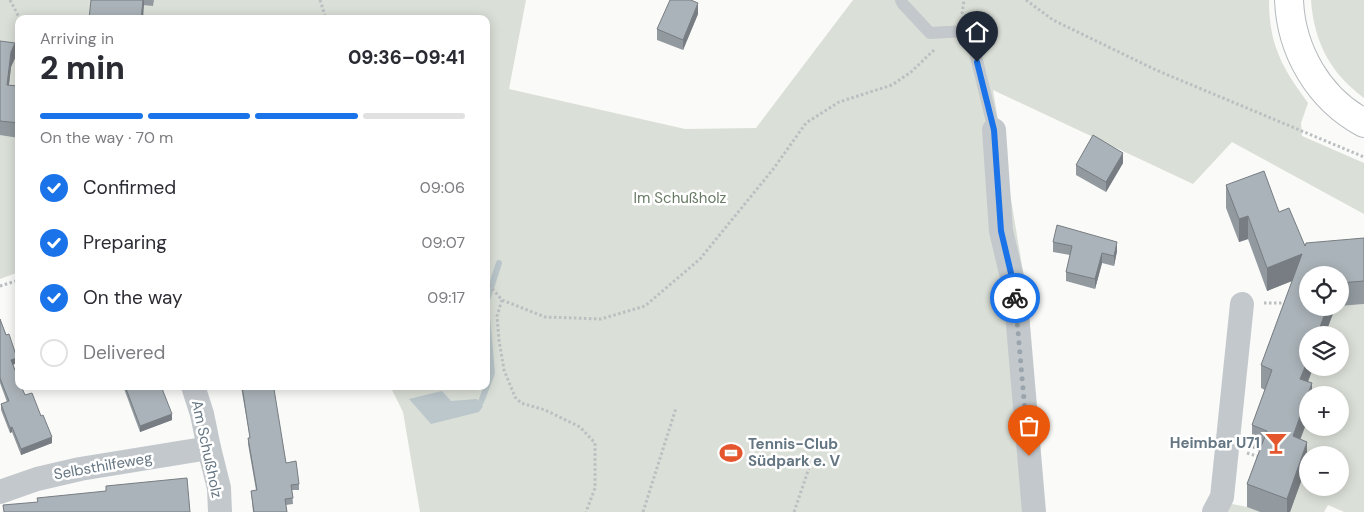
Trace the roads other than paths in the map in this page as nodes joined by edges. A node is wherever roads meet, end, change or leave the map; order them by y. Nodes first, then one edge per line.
1 (901, 0) edge
2 (1289, 0) edge
3 (1364, 123) edge
4 (994, 130) joint
5 (1242, 304) road end
6 (194, 390) edge
7 (209, 448) junction
8 (0, 492) edge
9 (220, 512) edge
10 (1034, 512) edge
11 (1214, 512) edge

1 - 4 lane
2 - 3 highway
4 - 10 street
5 - 11 street
6 - 7 street, Am Schußholz
7 - 8 street, Selbsthilfeweg
7 - 9 street, Am Schußholz

